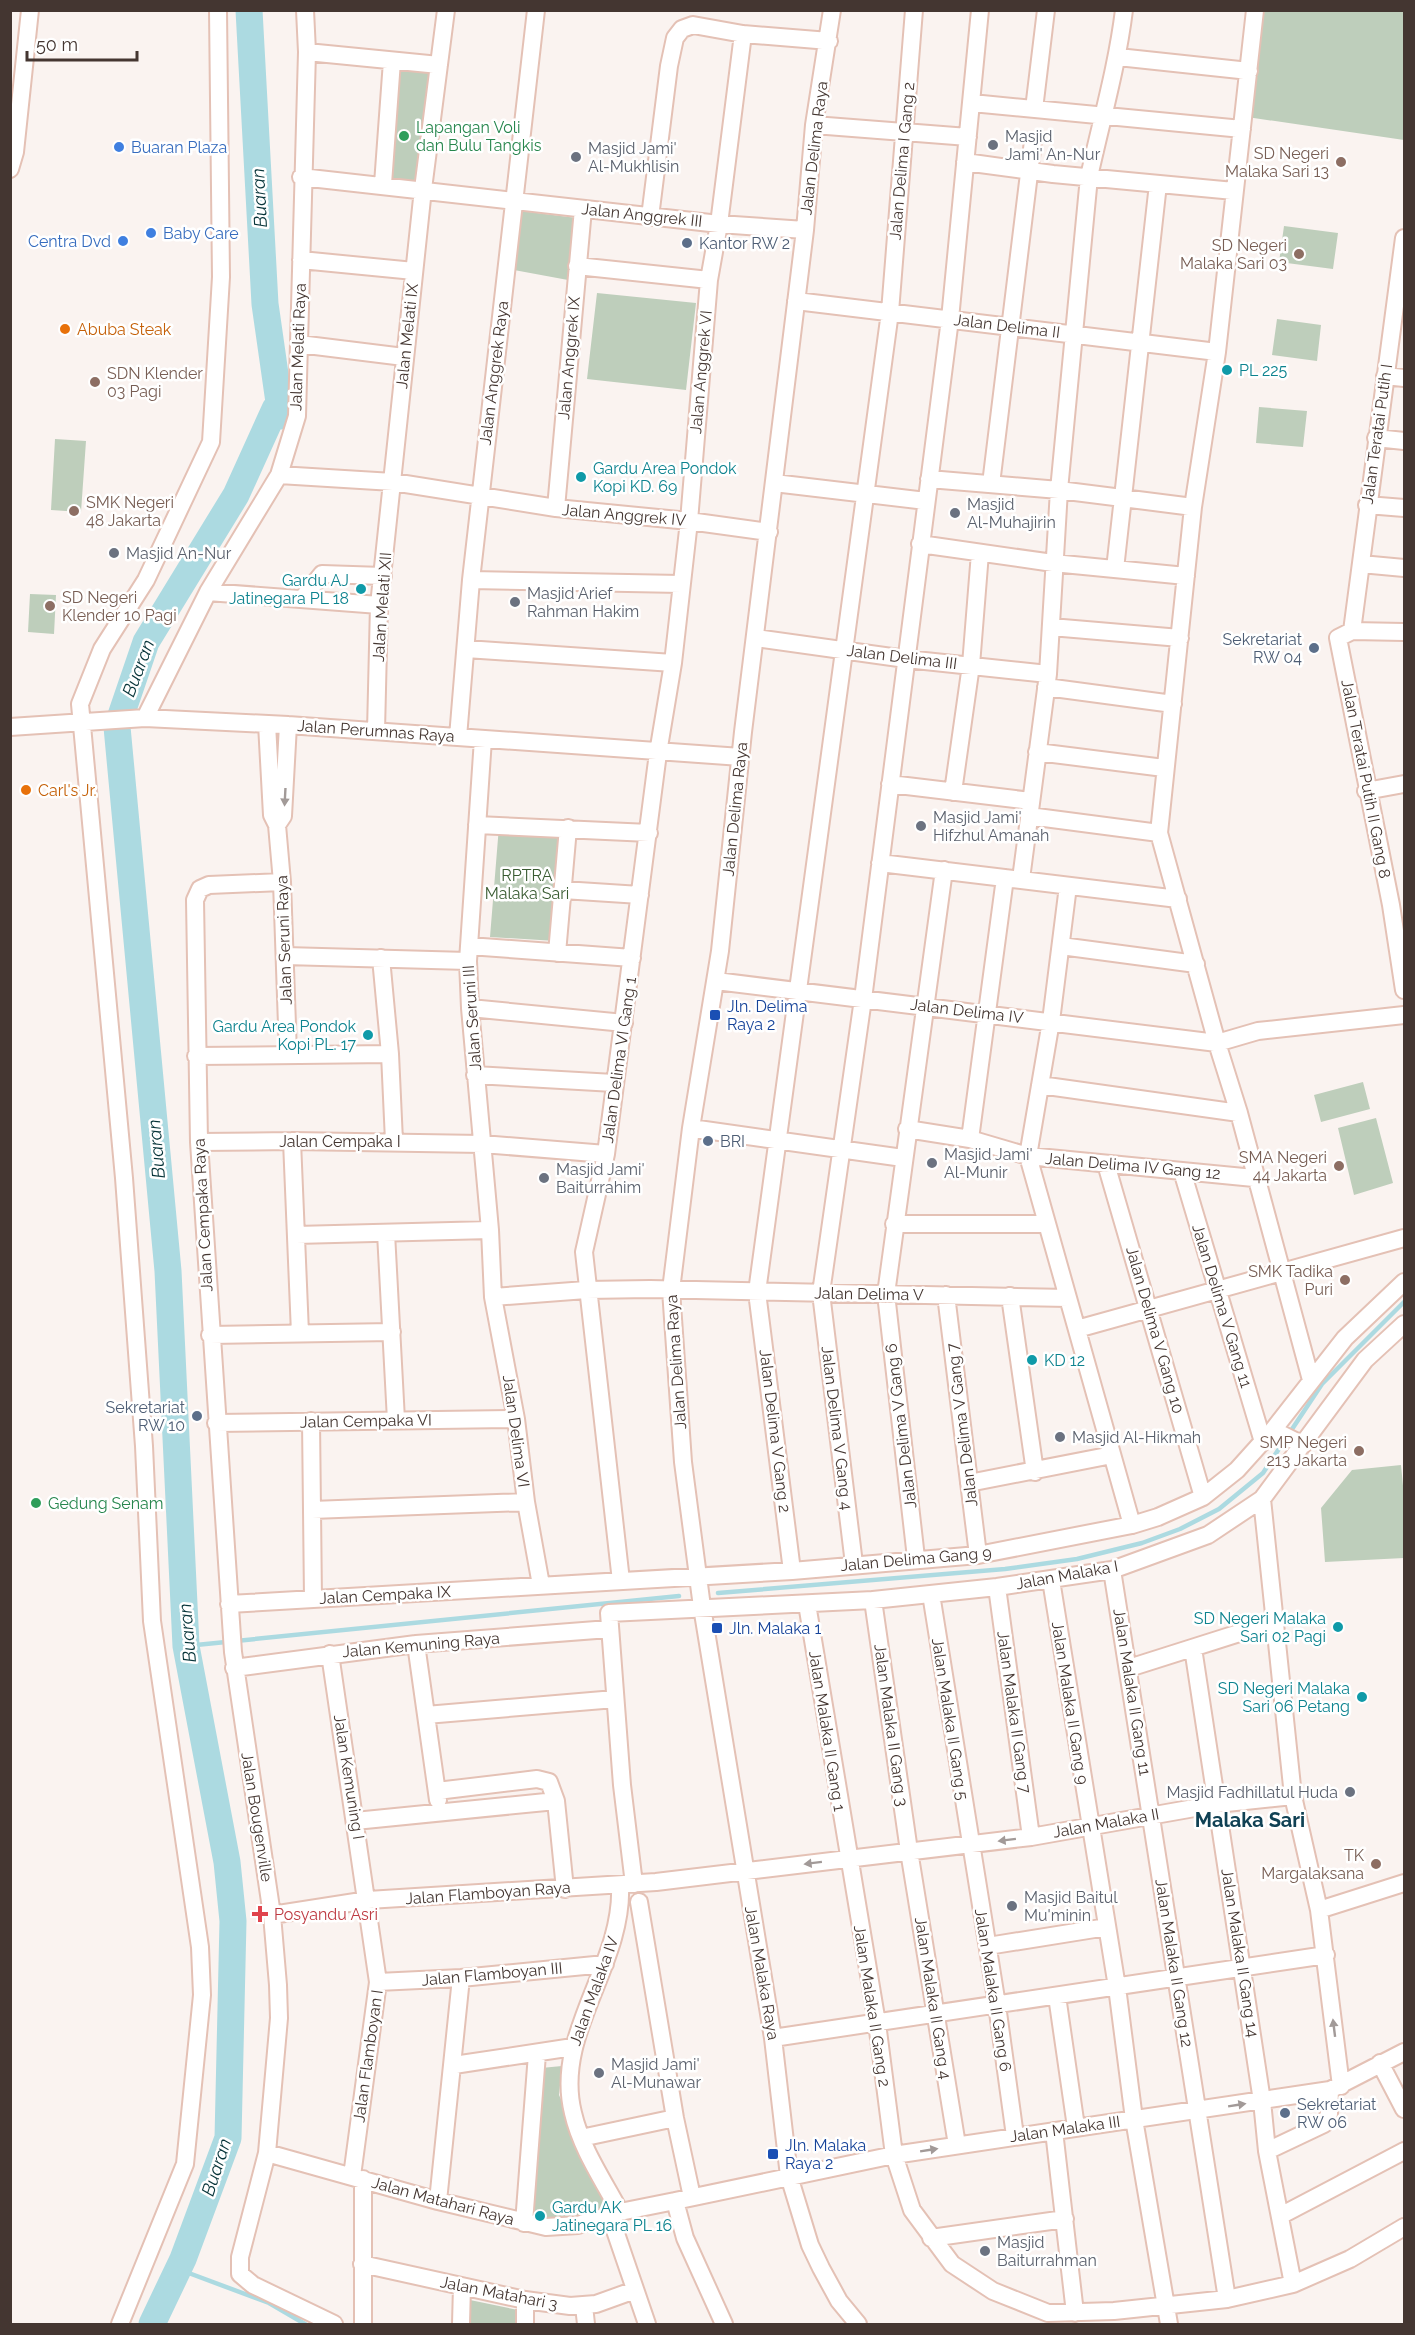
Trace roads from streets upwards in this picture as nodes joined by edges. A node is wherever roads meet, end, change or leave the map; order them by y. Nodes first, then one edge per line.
1 (30, 10) edge
2 (218, 10) edge
3 (305, 10) edge
4 (446, 10) edge
5 (536, 10) edge
6 (832, 10) edge
7 (914, 10) edge
8 (980, 10) edge
9 (1046, 10) edge
10 (1124, 10) edge
11 (1255, 10) edge
12 (743, 34) junction
13 (829, 41) junction
14 (307, 52) junction
15 (1118, 57) junction
16 (392, 61) junction
17 (439, 65) junction
18 (1249, 71) junction
19 (972, 103) junction
20 (1034, 109) junction
21 (1103, 115) junction
22 (814, 125) junction
23 (1242, 129) junction
24 (905, 132) junction
25 (968, 137) junction
26 (1033, 141) dead end
27 (965, 162) junction
28 (10, 169) edge
29 (1029, 170) junction
30 (302, 177) junction
31 (1089, 177) junction
32 (382, 184) junction
33 (1158, 184) junction
34 (423, 189) junction
35 (1234, 190) junction
36 (515, 201) junction
37 (583, 208) junction
38 (650, 217) junction
39 (719, 224) junction
40 (805, 230) junction
41 (1404, 245) edge
42 (301, 260) junction
43 (577, 266) junction
44 (414, 271) junction
45 (709, 280) junction
46 (796, 301) junction
47 (890, 312) junction
48 (1399, 314) edge
49 (950, 320) junction
50 (1010, 326) junction
51 (1076, 335) junction
52 (1139, 343) junction
53 (299, 344) junction
54 (1218, 352) junction
55 (404, 357) junction
56 (1385, 376) junction
57 (1404, 378) edge
58 (1376, 438) junction
59 (1404, 441) edge
60 (279, 475) junction
61 (929, 479) junction
62 (393, 482) junction
63 (774, 483) junction
64 (991, 484) junction
65 (1059, 490) junction
66 (864, 493) junction
67 (480, 497) junction
68 (1122, 498) junction
69 (926, 501) junction
70 (1367, 506) junction
71 (1193, 507) junction
72 (556, 508) junction
73 (1404, 508) edge
74 (689, 520) junction
75 (769, 532) junction
76 (920, 544) junction
77 (980, 553) junction
78 (1053, 563) junction
79 (1361, 564) junction
80 (1404, 568) edge
81 (1114, 569) junction
82 (382, 576) junction
83 (1186, 576) junction
84 (471, 580) junction
85 (681, 584) junction
86 (208, 592) junction
87 (302, 599) junction
88 (379, 605) junction
89 (1051, 627) junction
90 (1404, 632) edge
91 (1345, 635) junction
92 (756, 638) junction
93 (1180, 639) junction
94 (466, 649) junction
95 (843, 649) junction
96 (906, 659) junction
97 (673, 663) junction
98 (971, 665) junction
99 (1047, 680) junction
100 (1173, 704) junction
101 (140, 719) junction
102 (87, 722) junction
103 (267, 724) junction
104 (288, 724) junction
105 (10, 727) edge
106 (376, 731) junction
107 (458, 737) junction
108 (483, 739) junction
109 (1037, 752) junction
110 (658, 753) junction
111 (741, 757) junction
112 (1164, 768) junction
113 (890, 784) junction
114 (1404, 784) edge
115 (1366, 791) junction
116 (953, 792) junction
117 (824, 803) joint
118 (1030, 809) junction
119 (277, 825) junction
120 (477, 825) junction
121 (568, 828) junction
122 (1159, 832) junction
123 (648, 833) junction
124 (880, 863) junction
125 (944, 870) junction
126 (1013, 879) junction
127 (282, 882) junction
128 (1068, 886) junction
129 (563, 890) junction
130 (640, 895) junction
131 (1178, 899) junction
132 (1398, 905) edge
133 (1061, 946) junction
134 (557, 953) junction
135 (468, 954) junction
136 (285, 956) junction
137 (381, 958) junction
138 (632, 958) junction
139 (1196, 964) junction
140 (716, 981) junction
141 (1404, 990) edge
142 (797, 991) junction
143 (863, 999) junction
144 (925, 1006) junction
145 (470, 1008) junction
146 (988, 1014) junction
147 (1404, 1015) edge
148 (1051, 1021) junction
149 (624, 1023) junction
150 (1217, 1043) junction
151 (288, 1054) junction
152 (390, 1054) junction
153 (196, 1056) junction
154 (476, 1074) junction
155 (614, 1083) junction
156 (1040, 1085) junction
157 (1239, 1113) junction
158 (691, 1128) junction
159 (908, 1129) junction
160 (778, 1139) junction
161 (970, 1139) junction
162 (291, 1141) junction
163 (394, 1141) junction
164 (199, 1142) junction
165 (482, 1144) junction
166 (841, 1149) junction
167 (606, 1154) junction
168 (1028, 1156) junction
169 (903, 1158) junction
170 (1106, 1164) junction
171 (1182, 1171) junction
172 (1254, 1178) junction
173 (894, 1224) junction
174 (1047, 1224) junction
175 (490, 1230) junction
176 (386, 1233) junction
177 (296, 1235) junction
178 (1404, 1238) edge
179 (1280, 1272) junction
180 (1404, 1282) edge
181 (586, 1290) junction
182 (671, 1290) junction
183 (1217, 1290) junction
184 (757, 1292) junction
185 (821, 1293) junction
186 (886, 1294) junction
187 (946, 1295) junction
188 (1010, 1296) junction
189 (493, 1297) junction
190 (1068, 1298) junction
191 (1149, 1309) junction
192 (1404, 1324) edge
193 (1077, 1329) junction
194 (392, 1332) junction
195 (300, 1334) junction
196 (210, 1335) junction
197 (1311, 1380) junction
198 (516, 1419) junction
199 (396, 1420) junction
200 (311, 1421) junction
201 (216, 1422) junction
202 (1273, 1435) junction
203 (1302, 1444) junction
204 (1112, 1455) junction
205 (1035, 1472) junction
206 (969, 1483) junction
207 (1203, 1497) junction
208 (1262, 1499) junction
209 (526, 1502) junction
210 (312, 1510) junction
211 (1132, 1525) junction
212 (978, 1555) junction
213 (916, 1558) junction
214 (854, 1564) junction
215 (1112, 1570) junction
216 (792, 1571) junction
217 (699, 1576) junction
218 (1051, 1580) junction
219 (621, 1581) junction
220 (541, 1586) junction
221 (997, 1587) junction
222 (931, 1594) junction
223 (313, 1599) junction
224 (873, 1600) junction
225 (230, 1604) junction
226 (807, 1604) junction
227 (702, 1607) junction
228 (1274, 1622) junction
229 (231, 1625) joint
230 (609, 1629) junction
231 (416, 1644) junction
232 (1193, 1648) junction
233 (330, 1654) junction
234 (233, 1660) junction
235 (1129, 1668) junction
236 (615, 1699) junction
237 (426, 1715) junction
238 (437, 1791) junction
239 (1293, 1796) junction
240 (556, 1801) junction
241 (1217, 1804) junction
242 (440, 1811) junction
243 (1151, 1815) junction
244 (355, 1821) junction
245 (1090, 1825) junction
246 (1031, 1837) junction
247 (970, 1845) junction
248 (909, 1851) junction
249 (848, 1858) junction
250 (744, 1871) junction
251 (1404, 1882) edge
252 (627, 1885) junction
253 (565, 1889) junction
254 (368, 1900) junction
255 (639, 1902) dead end
256 (1319, 1910) junction
257 (272, 1915) junction
258 (1107, 1927) junction
259 (988, 1946) junction
260 (1326, 1955) junction
261 (605, 1964) junction
262 (1243, 1968) junction
263 (461, 1978) junction
264 (1177, 1978) junction
265 (378, 1982) junction
266 (1117, 1987) junction
267 (1057, 1996) junction
268 (997, 2005) junction
269 (937, 2015) junction
270 (877, 2023) junction
271 (773, 2037) junction
272 (573, 2048) junction
273 (1404, 2052) edge
274 (537, 2054) junction
275 (1380, 2063) junction
276 (454, 2065) junction
277 (1336, 2088) junction
278 (1262, 2101) junction
279 (1404, 2109) edge
280 (1196, 2111) junction
281 (675, 2118) junction
282 (1134, 2119) junction
283 (1076, 2127) junction
284 (1054, 2131) junction
285 (1015, 2136) junction
286 (581, 2138) junction
287 (957, 2145) junction
288 (1267, 2151) junction
289 (1404, 2151) edge
290 (267, 2153) junction
291 (894, 2155) junction
292 (789, 2176) junction
293 (357, 2178) junction
294 (692, 2197) junction
295 (438, 2201) junction
296 (675, 2201) junction
297 (615, 2214) junction
298 (1280, 2216) junction
299 (1065, 2219) junction
300 (524, 2223) junction
301 (1404, 2227) edge
302 (931, 2238) junction
303 (362, 2264) junction
304 (1293, 2284) junction
305 (462, 2286) junction
306 (635, 2290) junction
307 (1227, 2299) junction
308 (525, 2300) junction
309 (1167, 2305) junction
310 (584, 2306) junction
311 (1075, 2313) junction
312 (120, 2325) edge
313 (334, 2325) edge
314 (363, 2325) edge
315 (461, 2325) edge
316 (525, 2325) edge
317 (586, 2325) edge
318 (647, 2325) edge
319 (724, 2325) edge
320 (858, 2325) edge
321 (1169, 2325) edge

1 - 28 street
2 - 102 street
3 - 14 street, Jalan Melati Raya
4 - 17 street, Jalan Melati IX
5 - 36 street, Jalan Anggrek Raya
6 - 13 street, Jalan Delima Raya
7 - 24 street, Jalan Delima I Gang 2
8 - 19 street, Jalan Delima V Gang 4
9 - 20 street
10 - 15 street
11 - 18 street
12 - 13 street
12 - 38 street
12 - 39 street, Jalan Anggrek VI
13 - 22 street, Jalan Delima Raya
14 - 16 street
14 - 30 street, Jalan Melati Raya
15 - 18 street
15 - 21 street
16 - 17 street
16 - 32 street
17 - 34 street, Jalan Melati IX
18 - 23 street
19 - 20 street
19 - 25 street, Jalan Delima V Gang 4
20 - 21 street
21 - 23 street
21 - 31 street
22 - 24 street
22 - 40 street, Jalan Delima Raya
23 - 35 street
24 - 25 street
24 - 47 street, Jalan Delima I Gang 2
25 - 27 street, Jalan Delima V Gang 4
26 - 29 street
27 - 29 street
27 - 49 street, Jalan Delima V Gang 4
29 - 31 street
29 - 50 street
30 - 32 street, Jalan Anggrek III
30 - 42 street, Jalan Melati Raya
31 - 33 street
31 - 51 street
32 - 34 street, Jalan Anggrek III
33 - 35 street
33 - 52 street
34 - 36 street, Jalan Anggrek III
34 - 44 street, Jalan Melati IX
35 - 54 street
36 - 37 street, Jalan Anggrek III
36 - 67 street, Jalan Anggrek Raya
37 - 38 street, Jalan Anggrek III
37 - 43 street, Jalan Anggrek IX
38 - 39 street, Jalan Anggrek III
39 - 40 street, Jalan Anggrek III
39 - 45 street, Jalan Anggrek VI
40 - 46 street, Jalan Delima Raya
41 - 48 street, Jalan Teratai Putih I
42 - 44 street
42 - 53 street, Jalan Melati Raya
43 - 45 street
43 - 72 street, Jalan Anggrek IX
44 - 55 street, Jalan Melati IX
45 - 74 street, Jalan Anggrek VI
46 - 47 street, Jalan Delima II
46 - 63 street, Jalan Delima Raya
47 - 49 street, Jalan Delima II
47 - 66 street, Jalan Delima I Gang 2
48 - 56 street, Jalan Teratai Putih I
49 - 50 street, Jalan Delima II
49 - 61 street, Jalan Delima V Gang 4
50 - 51 street, Jalan Delima II
50 - 64 street
51 - 52 street, Jalan Delima II
51 - 65 street
52 - 54 street, Jalan Delima II
52 - 68 street
53 - 55 street
53 - 60 street, Jalan Melati Raya
54 - 71 street
55 - 62 street, Jalan Melati IX
56 - 57 street
56 - 58 street, Jalan Teratai Putih I
58 - 59 street
58 - 70 street, Jalan Teratai Putih I
60 - 62 street, Jalan Anggrek IV
60 - 86 street, Jalan Melati Raya
61 - 64 street
61 - 69 street, Jalan Delima V Gang 4
62 - 67 street, Jalan Anggrek IV
62 - 82 street, Jalan Melati XII
63 - 66 street
63 - 75 street, Jalan Delima Raya
64 - 65 street
65 - 68 street
65 - 78 street
66 - 69 street
66 - 95 street, Jalan Delima I Gang 2
67 - 72 street, Jalan Anggrek IV
67 - 84 street, Jalan Anggrek Raya
68 - 71 street
68 - 81 street
69 - 76 street, Jalan Delima V Gang 4
70 - 73 street
70 - 79 street, Jalan Teratai Putih I
71 - 83 street
72 - 74 street, Jalan Anggrek IV
74 - 75 street, Jalan Anggrek IV
74 - 85 street, Jalan Anggrek VI
75 - 92 street, Jalan Delima Raya
76 - 77 street
76 - 96 street, Jalan Delima V Gang 4
77 - 78 street
77 - 98 street
78 - 81 street
78 - 89 street
79 - 80 street
79 - 91 street, Jalan Teratai Putih I
81 - 83 street
82 - 87 street
82 - 88 street, Jalan Melati XII
83 - 93 street
84 - 85 street
84 - 94 street, Jalan Anggrek Raya
85 - 97 street
86 - 87 street
86 - 101 street, Jalan Melati Raya
87 - 88 street
88 - 106 street, Jalan Melati XII
89 - 93 street
89 - 99 street
90 - 91 street
91 - 115 street, Jalan Teratai Putih II Gang 8
92 - 95 street, Jalan Delima III
92 - 111 street, Jalan Delima Raya
93 - 100 street
94 - 97 street
94 - 107 street, Jalan Anggrek Raya
95 - 96 street, Jalan Delima III
95 - 117 street, Jalan Delima I Gang 2
96 - 98 street, Jalan Delima III
96 - 113 street, Jalan Delima V Gang 4
97 - 110 street
98 - 99 street, Jalan Delima III
98 - 116 street
99 - 100 street, Jalan Delima III
99 - 109 street
100 - 112 street
101 - 102 street, Jalan Perumnas Raya
101 - 103 street, Jalan Perumnas Raya
102 - 105 street, Jalan Perumnas Raya
102 - 312 street
103 - 104 street, Jalan Perumnas Raya
103 - 119 street, Jalan Seruni Raya
104 - 106 street, Jalan Perumnas Raya
104 -> 119 street, Jalan Seruni Raya
106 - 107 street, Jalan Perumnas Raya
107 - 108 street, Jalan Perumnas Raya
108 - 110 street, Jalan Perumnas Raya
108 - 120 street, Jalan Seruni III
109 - 112 street
109 - 118 street
110 - 111 street, Jalan Perumnas Raya
110 - 123 street, Jalan Delima VI Gang 1
111 - 140 street, Jalan Delima Raya
112 - 122 street
113 - 116 street
113 - 124 street, Jalan Delima V Gang 4
114 - 115 street
115 - 132 street, Jalan Teratai Putih II Gang 8
116 - 118 street
117 - 142 street, Jalan Delima V Gang 2
118 - 122 street
118 - 126 street
119 - 127 street, Jalan Seruni Raya
120 - 121 street
120 - 135 street, Jalan Seruni III
121 - 123 street
121 - 129 street
122 - 131 street
123 - 130 street, Jalan Delima VI Gang 1
124 - 125 street
124 - 143 street, Jalan Delima V Gang 4
125 - 126 street
125 - 144 street, Jalan Delima V Gang 6
126 - 128 street
126 - 146 street
127 - 136 street, Jalan Seruni Raya
127 - 153 street, Jalan Cempaka Raya
128 - 131 street
128 - 133 street
129 - 130 street
129 - 134 street
130 - 138 street, Jalan Delima VI Gang 1
131 - 139 street
132 - 141 street, Jalan Teratai Putih II Gang 8
133 - 139 street
133 - 148 street
134 - 135 street
134 - 138 street
135 - 137 street
135 - 145 street, Jalan Seruni III
136 - 137 street
136 - 151 street, Jalan Seruni Raya
137 - 152 street
138 - 149 street, Jalan Delima VI Gang 1
139 - 150 street
140 - 142 street, Jalan Delima IV
140 - 158 street, Jalan Delima Raya
142 - 143 street, Jalan Delima IV
142 - 160 street, Jalan Delima V Gang 2
143 - 144 street, Jalan Delima IV
143 - 166 street, Jalan Delima V Gang 4
144 - 146 street, Jalan Delima IV
144 - 159 street, Jalan Delima V Gang 6
145 - 149 street
145 - 154 street, Jalan Seruni III
146 - 148 street, Jalan Delima IV
146 - 161 street
147 - 150 street
148 - 150 street, Jalan Delima IV
148 - 156 street
149 - 155 street, Jalan Delima VI Gang 1
150 - 157 street
151 - 152 street
151 - 153 street
152 - 163 street
153 - 164 street, Jalan Cempaka Raya
154 - 155 street
154 - 165 street, Jalan Seruni III
155 - 167 street, Jalan Delima VI Gang 1
156 - 157 street
156 - 168 street
157 - 172 street
158 - 160 street
158 - 182 street, Jalan Delima Raya
159 - 161 street, Jalan Delima IV Gang 12
159 - 169 street, Jalan Delima V Gang 6
160 - 166 street
160 - 184 street, Jalan Delima V Gang 2
161 - 168 street, Jalan Delima IV Gang 12
162 - 163 street, Jalan Cempaka I
162 - 164 street, Jalan Cempaka I
162 - 177 street
163 - 165 street, Jalan Cempaka I
164 - 196 street, Jalan Cempaka Raya
165 - 167 street, Jalan Cempaka I
165 - 175 street, Jalan Seruni III
166 - 169 street
166 - 185 street, Jalan Delima V Gang 4
167 - 181 street, Jalan Delima VI Gang 1
168 - 170 street, Jalan Delima IV Gang 12
168 - 174 street
169 - 173 street, Jalan Delima V Gang 6
170 - 171 street, Jalan Delima IV Gang 12
170 - 191 street, Jalan Delima V Gang 10
171 - 172 street, Jalan Delima IV Gang 12
171 - 183 street, Jalan Delima V Gang 11
172 - 179 street
173 - 174 street
173 - 186 street, Jalan Delima V Gang 6
174 - 190 street
175 - 176 street
175 - 189 street, Jalan Seruni III
176 - 177 street
176 - 194 street
177 - 195 street
178 - 179 street
179 - 183 street
179 - 197 street
180 - 197 street
181 - 182 street
181 - 189 street
181 - 219 street, Jalan Delima VI Gang 1
182 - 184 street, Jalan Delima V
182 - 217 street, Jalan Delima Raya
183 - 191 street
183 - 202 street, Jalan Delima V Gang 11
184 - 185 street, Jalan Delima V
184 - 216 street, Jalan Delima V Gang 2
185 - 186 street, Jalan Delima V
185 - 214 street, Jalan Delima V Gang 4
186 - 187 street, Jalan Delima V
186 - 213 street, Jalan Delima V Gang 6
187 - 188 street, Jalan Delima V
187 - 206 street, Jalan Delima V Gang 7
188 - 190 street, Jalan Delima V
188 - 205 street
189 - 198 street, Jalan Delima VI
190 - 193 street
191 - 193 street
191 - 207 street, Jalan Delima V Gang 10
192 - 203 street, Jalan Malaka I
193 - 204 street
194 - 195 street
194 - 199 street
195 - 196 street
196 - 201 street, Jalan Cempaka Raya
197 - 202 street
198 - 199 street, Jalan Cempaka VI
198 - 209 street, Jalan Delima VI
199 - 200 street, Jalan Cempaka VI
200 - 201 street, Jalan Cempaka VI
200 - 210 street
201 - 225 street, Jalan Cempaka Raya
202 - 203 street
202 - 207 street
203 - 208 street, Jalan Malaka I
204 - 205 street
204 - 211 street
205 - 206 street
206 - 212 street, Jalan Delima V Gang 7
207 - 211 street
208 - 215 street, Jalan Malaka I
208 - 228 street
209 - 210 street
209 - 220 street, Jalan Delima VI
210 - 223 street
211 - 212 street, Jalan Delima Gang 9
212 - 213 street, Jalan Delima Gang 9
213 - 214 street, Jalan Delima Gang 9
214 - 216 street, Jalan Delima Gang 9
215 - 218 street, Jalan Malaka I
215 - 235 street, Jalan Malaka II Gang 11
216 - 217 street, Jalan Delima Gang 9
217 - 219 street
217 - 227 street, Jalan Delima Raya
218 - 221 street, Jalan Malaka I
218 - 245 street, Jalan Malaka II Gang 9
219 - 220 street
220 - 223 street, Jalan Cempaka IX
221 - 222 street, Jalan Malaka I
221 - 246 street, Jalan Malaka II Gang 7
222 - 224 street, Jalan Malaka I
222 - 247 street, Jalan Malaka II Gang 5
223 - 225 street, Jalan Cempaka IX
224 - 226 street, Jalan Malaka I
224 - 248 street, Jalan Malaka II Gang 3
225 - 229 street, Jalan Cempaka Raya
226 - 227 street, Jalan Malaka I
226 - 249 street, Jalan Malaka II Gang 1
227 - 230 street
227 - 250 street, Jalan Malaka Raya
228 - 232 street
228 - 239 street
229 - 234 street, Jalan Bougenville
230 - 231 street, Jalan Kemuning Raya
230 - 236 street, Jalan Malaka IV
231 - 233 street, Jalan Kemuning Raya
231 - 237 street
232 - 235 street
232 - 241 street, Jalan Malaka II Gang 14
233 - 234 street, Jalan Kemuning Raya
233 - 244 street, Jalan Kemuning I
234 - 257 street, Jalan Bougenville
235 - 243 street, Jalan Malaka II Gang 11
236 - 237 street
236 - 252 street, Jalan Malaka IV
237 - 238 street
238 - 240 street
238 - 242 street
239 - 241 street, Jalan Malaka II
239 - 256 street
240 - 242 street
240 - 253 street
241 - 243 street, Jalan Malaka II
241 - 262 street, Jalan Malaka II Gang 14
242 - 244 street
243 - 245 street, Jalan Malaka II
243 - 264 street, Jalan Malaka II Gang 12
244 - 254 street, Jalan Kemuning I
245 - 246 street, Jalan Malaka II
245 - 258 street, Jalan Malaka II Gang 9
246 -> 247 street, Jalan Malaka II
247 - 248 street, Jalan Malaka II
247 - 259 street, Jalan Malaka II Gang 6
248 - 249 street, Jalan Malaka II
248 - 269 street, Jalan Malaka II Gang 4
249 -> 250 street, Jalan Malaka II
249 - 270 street, Jalan Malaka II Gang 2
250 - 252 street, Jalan Flamboyan Raya
250 - 271 street, Jalan Malaka Raya
251 - 256 street
252 - 253 street, Jalan Flamboyan Raya
252 - 261 street, Jalan Malaka IV
253 - 254 street, Jalan Flamboyan Raya
254 - 257 street, Jalan Flamboyan Raya
254 - 265 street, Jalan Flamboyan I
255 - 281 street
256 - 260 street
257 - 290 street, Jalan Bougenville
258 - 259 street
258 - 266 street, Jalan Malaka II Gang 9
259 - 268 street, Jalan Malaka II Gang 6
260 - 262 street
277 -> 260 street
261 - 263 street, Jalan Flamboyan III
261 - 272 street, Jalan Malaka IV
262 - 264 street
262 - 278 street, Jalan Malaka II Gang 14
263 - 265 street, Jalan Flamboyan III
263 - 276 street
264 - 266 street
264 - 280 street, Jalan Malaka II Gang 12
265 - 293 street, Jalan Flamboyan I
266 - 267 street
266 - 282 street, Jalan Malaka II Gang 9
267 - 268 street
267 - 283 street
268 - 269 street
268 - 285 street, Jalan Malaka II Gang 6
269 - 270 street
269 - 287 street, Jalan Malaka II Gang 4
270 - 271 street
270 - 291 street, Jalan Malaka II Gang 2
271 - 292 street, Jalan Malaka Raya
272 - 274 street
272 - 286 street, Jalan Malaka IV
273 - 275 street, Jalan Malaka III
274 - 276 street
274 - 300 street
275 - 277 street, Jalan Malaka III
275 - 279 street
276 - 295 street
277 - 278 street, Jalan Malaka III
277 - 288 street
280 -> 278 street, Jalan Malaka III
278 - 288 street, Jalan Malaka II Gang 14
280 - 282 street, Jalan Malaka III
280 - 307 street, Jalan Malaka II Gang 12
281 - 286 street
281 - 294 street
282 - 283 street, Jalan Malaka III
282 - 309 street, Jalan Malaka II Gang 9
283 - 284 street, Jalan Malaka III
284 - 285 street, Jalan Malaka III
284 - 299 street
285 - 287 street, Jalan Malaka III
286 - 297 street, Jalan Malaka IV
291 -> 287 street, Jalan Malaka III
288 - 298 street, Jalan Malaka II Gang 14
289 - 298 street
290 - 293 street, Jalan Matahari Raya
290 - 313 street, Jalan Bougenville
291 - 292 street, Jalan Malaka III
291 - 302 street, Jalan Malaka II Gang 2
292 - 294 street
292 - 320 street, Jalan Malaka Raya
293 - 295 street, Jalan Matahari Raya
293 - 303 street, Jalan Flamboyan I
294 - 296 street
295 - 300 street, Jalan Matahari Raya
296 - 297 street
296 - 319 street
297 - 300 street, Jalan Matahari Raya
297 - 306 street, Jalan Malaka IV
298 - 304 street, Jalan Malaka II Gang 14
299 - 302 street
299 - 311 street
301 - 304 street, Jalan Malaka II Gang 2
302 - 311 street, Jalan Malaka II Gang 2
303 - 305 street, Jalan Matahari 3
303 - 314 street
304 - 307 street, Jalan Malaka II Gang 2
305 - 308 street, Jalan Matahari 3
305 - 315 street
306 - 310 street, Jalan Matahari 3
306 - 318 street, Jalan Malaka IV
307 - 309 street, Jalan Malaka II Gang 2
308 - 310 street, Jalan Matahari 3
308 - 316 street
309 - 311 street, Jalan Malaka II Gang 2
309 - 321 street, Jalan Malaka II Gang 9
310 - 317 street

